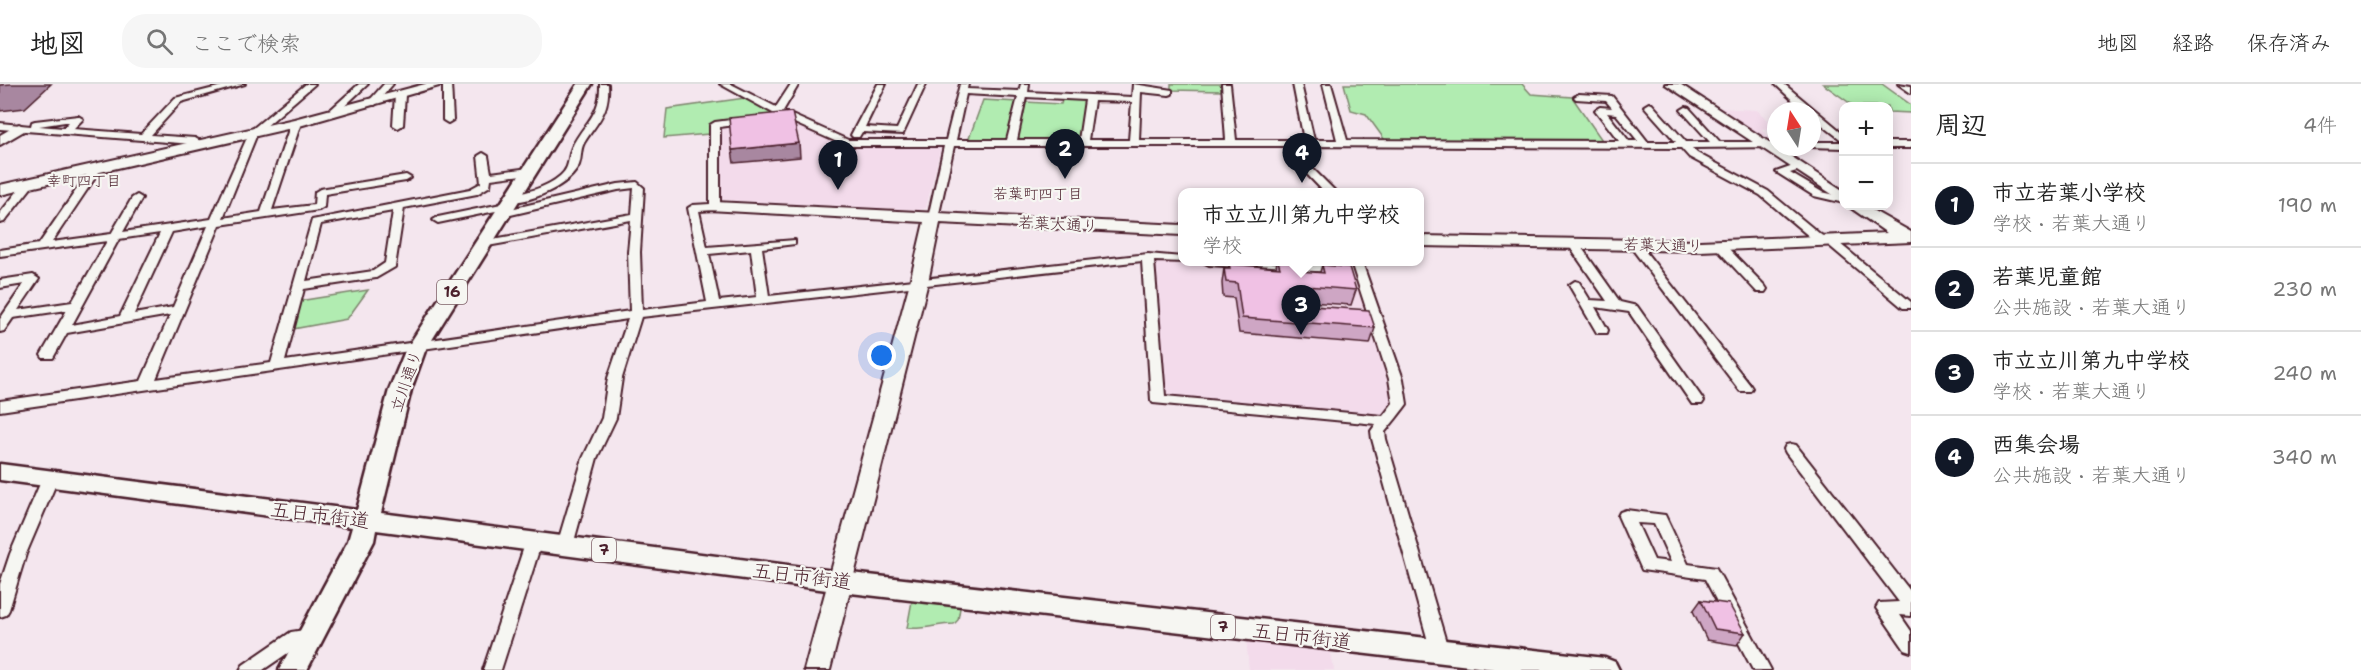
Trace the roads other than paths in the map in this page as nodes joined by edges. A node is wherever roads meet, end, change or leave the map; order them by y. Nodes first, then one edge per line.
1 (241, 84) edge
2 (312, 84) edge
3 (364, 84) edge
4 (389, 84) edge
5 (447, 84) edge
6 (585, 84) edge
7 (604, 84) edge
8 (723, 84) edge
9 (795, 84) edge
10 (882, 84) edge
11 (922, 84) edge
12 (1095, 84) edge
13 (1226, 84) edge
14 (1297, 84) edge
15 (1327, 84) edge
16 (1590, 84) edge
17 (1671, 84) edge
18 (1779, 84) edge
19 (1902, 84) edge
20 (433, 85) edge
21 (1137, 87) edge
22 (963, 88) edge
23 (1024, 89) edge
24 (1911, 90) edge
25 (1169, 92) dead end
26 (400, 95) junction
27 (1092, 97) junction
28 (1579, 97) dead end
29 (1601, 98) junction
30 (1137, 100) junction
31 (1800, 102) edge
32 (372, 103) junction
33 (1649, 106) dead end
34 (1686, 110) dead end
35 (1619, 111) junction
36 (331, 114) junction
37 (781, 114) junction
38 (448, 120) dead end
39 (1821, 120) edge
40 (296, 123) junction
41 (398, 125) dead end
42 (0, 126) edge
43 (19, 128) junction
44 (859, 129) junction
45 (66, 131) junction
46 (253, 133) junction
47 (1839, 135) edge
48 (144, 137) junction
49 (0, 141) edge
50 (852, 143) junction
51 (950, 143) junction
52 (1011, 143) junction
53 (1083, 143) junction
54 (1134, 143) junction
55 (1231, 143) junction
56 (1297, 143) junction
57 (1310, 143) junction
58 (1343, 144) junction
59 (1626, 144) junction
60 (202, 145) junction
61 (1646, 145) junction
62 (1681, 145) junction
63 (1718, 145) junction
64 (1760, 145) junction
65 (1767, 145) edge
66 (1821, 145) edge
67 (1839, 145) edge
68 (1893, 145) edge
69 (1911, 145) edge
70 (483, 156) dead end
71 (96, 170) junction
72 (529, 171) junction
73 (486, 177) junction
74 (406, 178) dead end
75 (29, 184) junction
76 (1328, 188) edge
77 (0, 190) edge
78 (1839, 196) edge
79 (137, 198) dead end
80 (399, 206) junction
81 (506, 207) junction
82 (715, 207) junction
83 (1862, 210) edge
84 (265, 216) junction
85 (636, 216) junction
86 (933, 218) junction
87 (0, 220) edge
88 (438, 221) dead end
89 (213, 223) junction
90 (167, 230) junction
91 (1178, 230) edge
92 (114, 237) junction
93 (1909, 239) edge
94 (1424, 241) edge
95 (1826, 241) junction
96 (791, 242) dead end
97 (1573, 243) junction
98 (483, 244) junction
99 (1634, 244) junction
100 (1719, 245) junction
101 (756, 246) junction
102 (43, 247) junction
103 (703, 251) junction
104 (0, 253) edge
105 (1148, 257) junction
106 (1178, 260) edge
107 (1333, 266) edge
108 (1358, 267) edge
109 (920, 282) junction
110 (0, 284) edge
111 (1575, 285) dead end
112 (298, 286) junction
113 (1761, 289) dead end
114 (763, 299) junction
115 (1585, 303) junction
116 (77, 305) junction
117 (714, 305) junction
118 (1616, 305) junction
119 (1907, 305) dead end
120 (178, 310) junction
121 (636, 314) junction
122 (9, 315) junction
123 (125, 319) junction
124 (0, 328) edge
125 (63, 330) junction
126 (1602, 330) dead end
127 (417, 346) junction
128 (48, 355) dead end
129 (277, 366) junction
130 (147, 384) junction
131 (1745, 388) dead end
132 (1697, 401) dead end
133 (0, 406) edge
134 (1389, 421) junction
135 (1791, 449) dead end
136 (0, 472) edge
137 (50, 479) junction
138 (366, 521) junction
139 (534, 541) junction
140 (565, 545) junction
141 (1683, 570) dead end
142 (842, 582) junction
143 (1911, 607) edge
144 (0, 610) edge
145 (311, 636) junction
146 (1911, 645) edge
147 (1440, 652) junction
148 (1538, 666) edge
149 (249, 670) edge
150 (293, 670) edge
151 (492, 670) edge
152 (817, 670) edge
153 (1605, 670) edge
154 (1761, 670) edge

1 - 48 street
2 - 46 street
3 - 36 street
4 - 32 street
5 - 38 street
6 - 72 main road, 立川通り / 16
7 - 81 street
8 - 37 street
9 - 37 street
10 - 44 street
11 - 44 street
12 - 27 street
13 - 55 street
14 - 57 street
15 - 58 street
16 - 29 street
17 - 64 street
18 - 31 street
19 - 24 street
20 - 26 street
21 - 25 street
21 - 30 street
22 - 23 street
22 - 51 street
23 - 27 street
23 - 52 street
26 - 32 street
26 - 41 street
27 - 30 street
27 - 53 street
28 - 29 street
29 - 35 street
30 - 54 street
32 - 36 street
33 - 62 street
34 - 63 street
35 - 59 street
35 - 61 street
36 - 40 street
37 - 50 street
37 - 82 street
39 - 47 street
40 - 46 street
40 - 84 street
42 - 43 street
43 - 45 street
43 - 45 street
43 - 49 street
44 - 50 street
45 - 48 street
46 - 60 street
46 - 89 street
48 - 60 street
50 - 51 street
51 - 52 street
51 - 86 street
52 - 53 street
53 - 54 street
54 - 55 street
55 - 56 street
56 - 57 street
56 - 76 street
57 - 58 street
58 - 59 street
59 - 61 street
60 - 71 street
61 - 62 street
62 - 63 street
62 - 95 street
63 - 64 street
64 - 65 street
64 - 78 street
66 - 67 street
68 - 69 street
70 - 73 street
71 - 75 street
71 - 102 street
72 - 73 street
72 - 81 main road, 立川通り / 16
73 - 80 street
74 - 84 street
75 - 77 street
75 - 87 street
79 - 92 street
80 - 112 street
80 - 112 street
81 - 85 street
81 - 88 street
81 - 98 main road, 立川通り / 16
82 - 86 street, 若葉大通り
82 - 103 street
83 - 93 street
84 - 89 street
85 - 98 street
85 - 121 street
86 - 91 street, 若葉大通り
86 - 109 street
89 - 90 street
89 - 120 street
90 - 92 street
90 - 123 street
92 - 102 street
92 - 116 street
93 - 95 street, 若葉大通り
94 - 97 street, 若葉大通り
95 - 100 street, 若葉大通り
95 - 119 street
96 - 101 street
97 - 99 street, 若葉大通り
97 - 118 street
98 - 127 main road, 立川通り / 16
99 - 100 street, 若葉大通り
99 - 131 street
100 - 113 street
101 - 103 street
101 - 114 street
102 - 104 street
103 - 117 street
105 - 106 street
105 - 109 street
105 - 134 street
107 - 108 street
108 - 134 street
109 - 114 street
109 - 142 street
110 - 122 street
111 - 115 street
112 - 129 street
114 - 117 street
115 - 118 street
115 - 126 street
116 - 122 street
116 - 125 street
117 - 121 street
118 - 132 street
120 - 123 street
120 - 130 street
121 - 127 street
121 - 140 street
122 - 124 street
123 - 125 street
125 - 128 street
127 - 129 street
127 - 138 main road, 立川通り / 16
129 - 130 street
130 - 133 street
134 - 147 street
135 - 143 street
136 - 137 main road, 五日市街道 / 7
137 - 138 main road, 五日市街道 / 7
137 - 144 street
138 - 139 main road, 五日市街道 / 7
138 - 145 main road, 立川通り / 16
139 - 140 main road, 五日市街道 / 7
139 - 151 street
140 - 142 main road, 五日市街道 / 7
141 - 154 street
142 - 147 main road, 五日市街道 / 7
142 - 152 street
143 - 146 street
145 - 149 street
145 - 150 main road, 立川通り / 16
147 - 148 main road, 五日市街道 / 7
148 - 153 main road, 五日市街道 / 7

